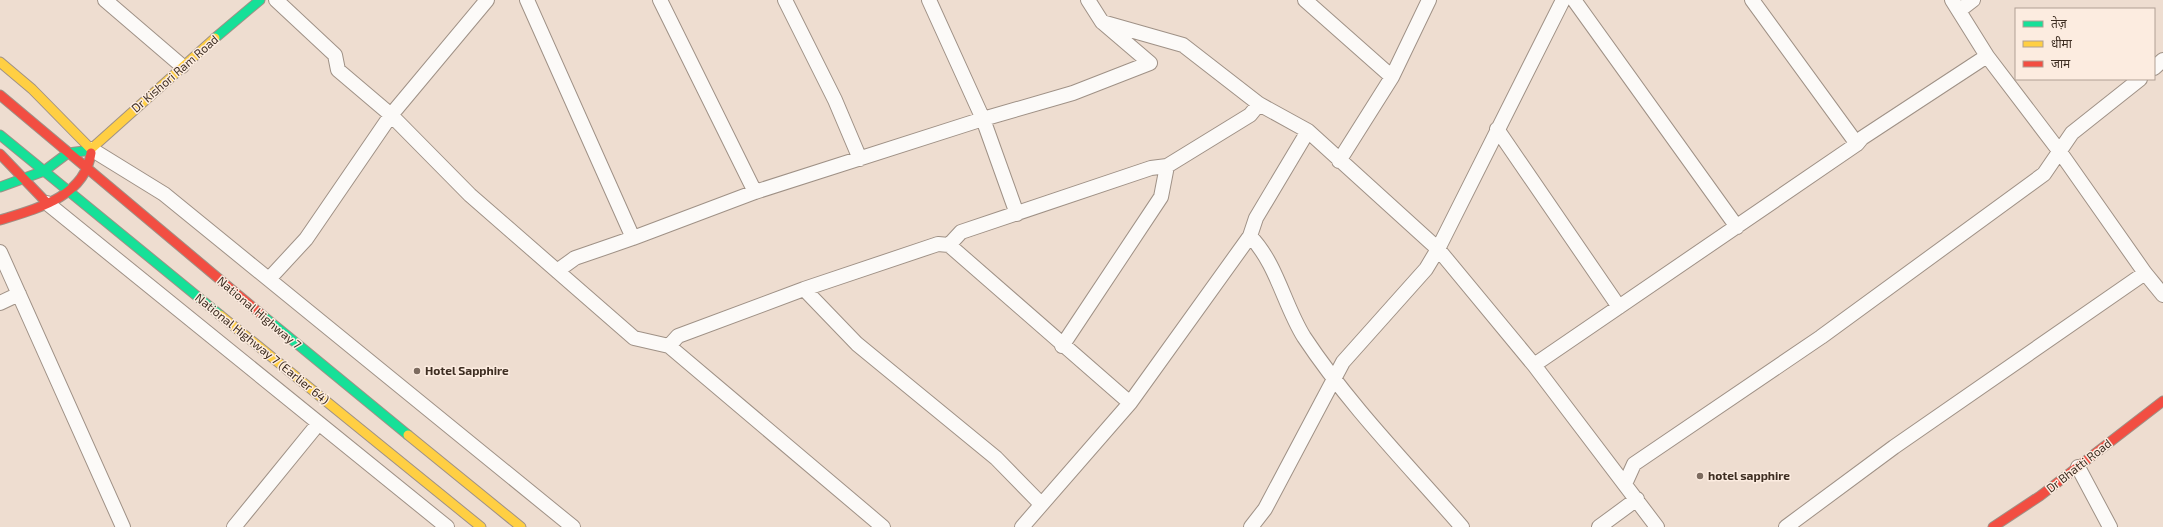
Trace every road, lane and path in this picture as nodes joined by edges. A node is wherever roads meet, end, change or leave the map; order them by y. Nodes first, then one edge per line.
1 (105, 0) edge
2 (260, 0) edge
3 (276, 0) edge
4 (487, 0) edge
5 (527, 0) edge
6 (660, 0) edge
7 (785, 0) edge
8 (929, 0) edge
9 (1088, 0) edge
10 (1305, 0) edge
11 (1429, 0) edge
12 (1563, 0) edge
13 (1574, 0) edge
14 (1752, 0) edge
15 (1973, 0) edge
16 (1956, 5) edge
17 (1102, 22) junction
18 (1987, 56) junction
19 (2163, 60) edge
20 (0, 62) edge
21 (182, 66) junction
22 (2155, 67) edge
23 (1392, 77) junction
24 (2139, 80) edge
25 (0, 95) edge
26 (1259, 104) junction
27 (390, 116) junction
28 (983, 119) junction
29 (1497, 129) junction
30 (1308, 131) junction
31 (0, 135) edge
32 (1857, 144) junction
33 (92, 149) junction
34 (2060, 152) junction
35 (68, 153) junction
36 (0, 154) edge
37 (860, 159) junction
38 (1339, 161) junction
39 (1167, 166) junction
40 (88, 170) junction
41 (44, 171) junction
42 (24, 179) junction
43 (0, 187) edge
44 (69, 192) junction
45 (755, 192) junction
46 (47, 203) junction
47 (1017, 214) junction
48 (0, 220) edge
49 (1737, 227) junction
50 (1250, 236) junction
51 (633, 238) junction
52 (949, 245) junction
53 (1438, 250) junction
54 (0, 252) edge
55 (557, 271) junction
56 (2145, 273) junction
57 (269, 279) junction
58 (804, 289) junction
59 (19, 294) junction
60 (2163, 295) edge
61 (0, 303) edge
62 (1619, 307) junction
63 (669, 346) junction
64 (1062, 346) junction
65 (1534, 365) junction
66 (1335, 380) junction
67 (1130, 403) junction
68 (2161, 405) edge
69 (318, 424) junction
70 (2078, 467) junction
71 (1625, 484) junction
72 (1637, 499) junction
73 (1041, 504) junction
74 (123, 527) edge
75 (234, 527) edge
76 (447, 527) edge
77 (481, 527) edge
78 (521, 527) edge
79 (573, 527) edge
80 (883, 527) edge
81 (1022, 527) edge
82 (1251, 527) edge
83 (1462, 527) edge
84 (1599, 527) edge
85 (1657, 527) edge
86 (1786, 527) edge
87 (1993, 527) edge
88 (2110, 527) edge

1 - 21 street
2 - 21 main road, Dr Kishori Ram Road
3 - 27 street
4 - 27 street
5 - 51 street
6 - 45 street
7 - 37 street
8 - 28 street
9 - 17 street
10 - 23 street
11 - 23 street
12 - 29 street
13 - 49 street
14 - 32 street
15 - 16 street
16 - 18 street
17 - 26 street
17 - 28 street
18 - 32 street
18 - 34 street
19 - 22 street
20 - 33 main road
21 - 33 main road, Dr Kishori Ram Road
23 - 38 street
24 - 34 street
25 - 35 main road, National Highway 7
26 - 30 street
26 - 39 street
27 - 55 street
27 - 57 street
28 - 37 street
28 - 47 street
29 - 53 street
29 - 62 street
30 - 38 street
30 - 50 street
31 - 41 main road, National Highway 7 (Earlier 64)
32 - 49 street
33 - 35 main road
33 - 40 main road
33 - 57 street
34 - 56 street
34 - 71 street
35 - 40 main road, National Highway 7
35 - 41 main road
36 - 42 main road
37 - 45 street
38 - 53 street
39 - 47 street
39 - 64 street
40 - 44 main road
40 - 78 main road, National Highway 7
41 - 42 main road
41 - 44 main road, National Highway 7 (Earlier 64)
42 - 43 main road
42 - 46 main road
44 - 46 main road
44 - 77 main road, National Highway 7 (Earlier 64)
45 - 51 street
46 - 48 main road
46 - 69 street
47 - 52 street
49 - 62 street
50 - 66 street
50 - 67 street
51 - 55 street
52 - 58 street
52 - 64 street
53 - 65 street
53 - 66 street
54 - 59 street
55 - 63 street
56 - 60 street
56 - 86 street
57 - 79 street
58 - 63 street
58 - 73 street
59 - 61 street
59 - 74 street
62 - 65 street
63 - 80 street
64 - 67 street
65 - 71 street
66 - 82 street
66 - 83 street
67 - 73 street
68 - 70 main road, Dr Bhatti Road
69 - 75 street
69 - 76 street
70 - 87 main road, Dr Bhatti Road
70 - 88 street
71 - 72 street
72 - 84 street
72 - 85 street
73 - 81 street

